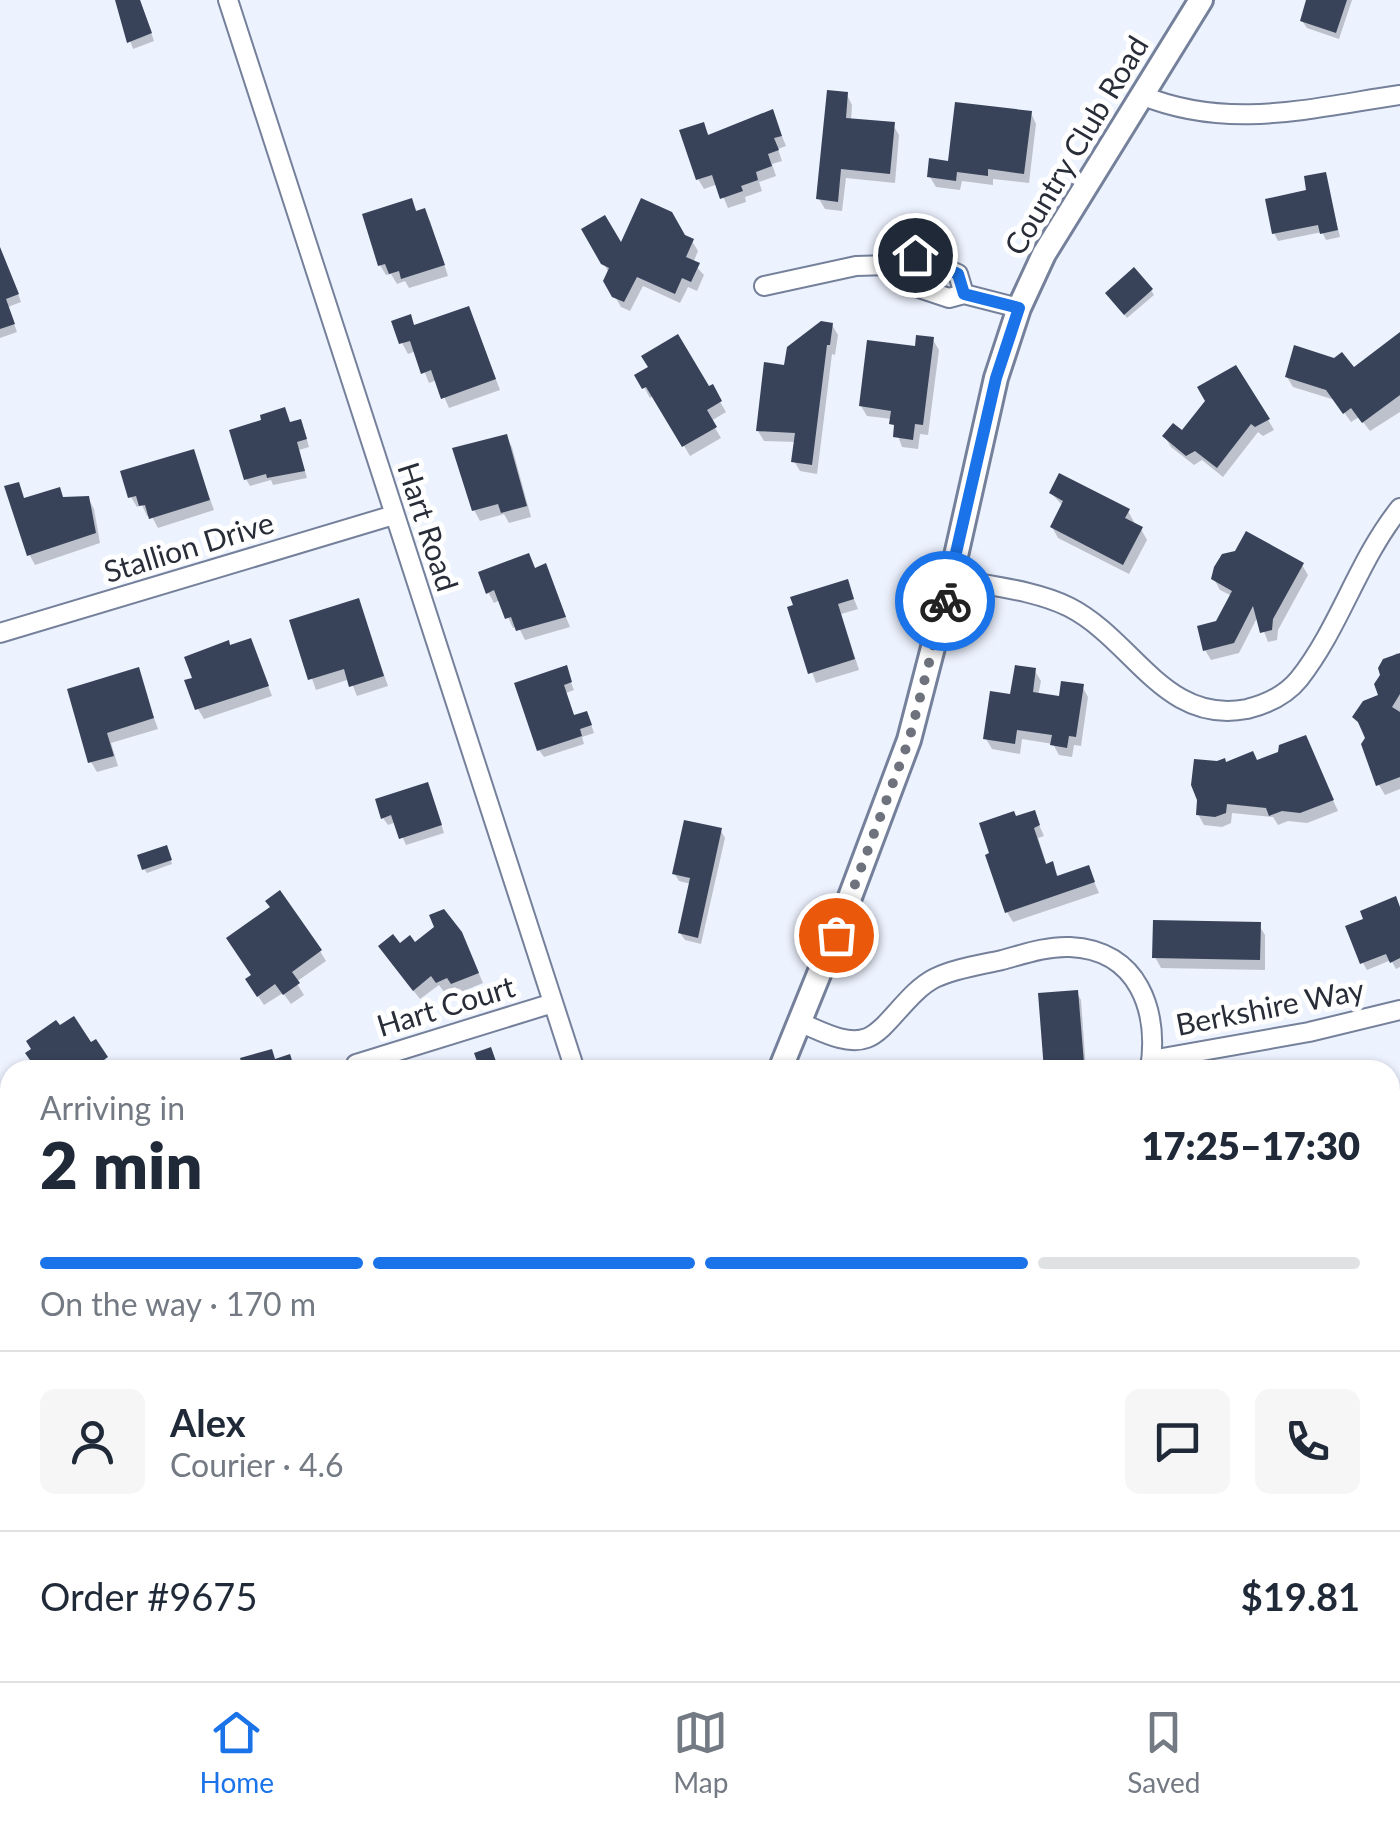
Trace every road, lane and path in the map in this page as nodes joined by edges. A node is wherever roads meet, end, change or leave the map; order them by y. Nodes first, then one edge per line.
1 (228, 0) edge
2 (1201, 0) edge
3 (1141, 95) junction
4 (1400, 95) edge
5 (889, 265) junction
6 (764, 286) dead end
7 (964, 294) junction
8 (1019, 308) junction
9 (1400, 508) edge
10 (394, 515) junction
11 (951, 578) junction
12 (0, 633) edge
13 (553, 1003) junction
14 (1400, 1010) edge
15 (800, 1023) junction
16 (369, 1060) edge
17 (573, 1060) edge
18 (784, 1060) edge
19 (1150, 1060) edge
20 (1174, 1060) edge

1 - 10 street, Hart Road
2 - 3 main road, Country Club Road
3 - 4 street
3 - 8 main road, Country Club Road
5 - 6 street
5 - 7 street
5 - 7 street
7 - 8 street
8 - 11 main road, Country Club Road
9 - 11 street
10 - 12 street, Stallion Drive
10 - 13 street, Hart Road
11 - 15 main road, Country Club Road
13 - 16 street, Hart Court
13 - 17 street, Hart Road
14 - 20 street, Berkshire Way
15 - 18 main road, Country Club Road
15 - 19 street

